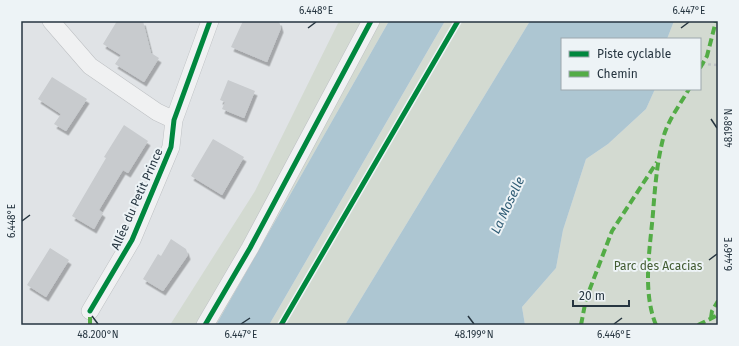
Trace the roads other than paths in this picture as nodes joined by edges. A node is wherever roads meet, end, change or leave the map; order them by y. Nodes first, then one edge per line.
1 (51, 21) edge
2 (210, 21) edge
3 (371, 21) edge
4 (174, 120) junction
5 (90, 311) dead end
6 (205, 325) edge

1 - 4 street
2 - 4 street, Allée du Petit Prince
3 - 6 street
4 - 5 street, Allée du Petit Prince

